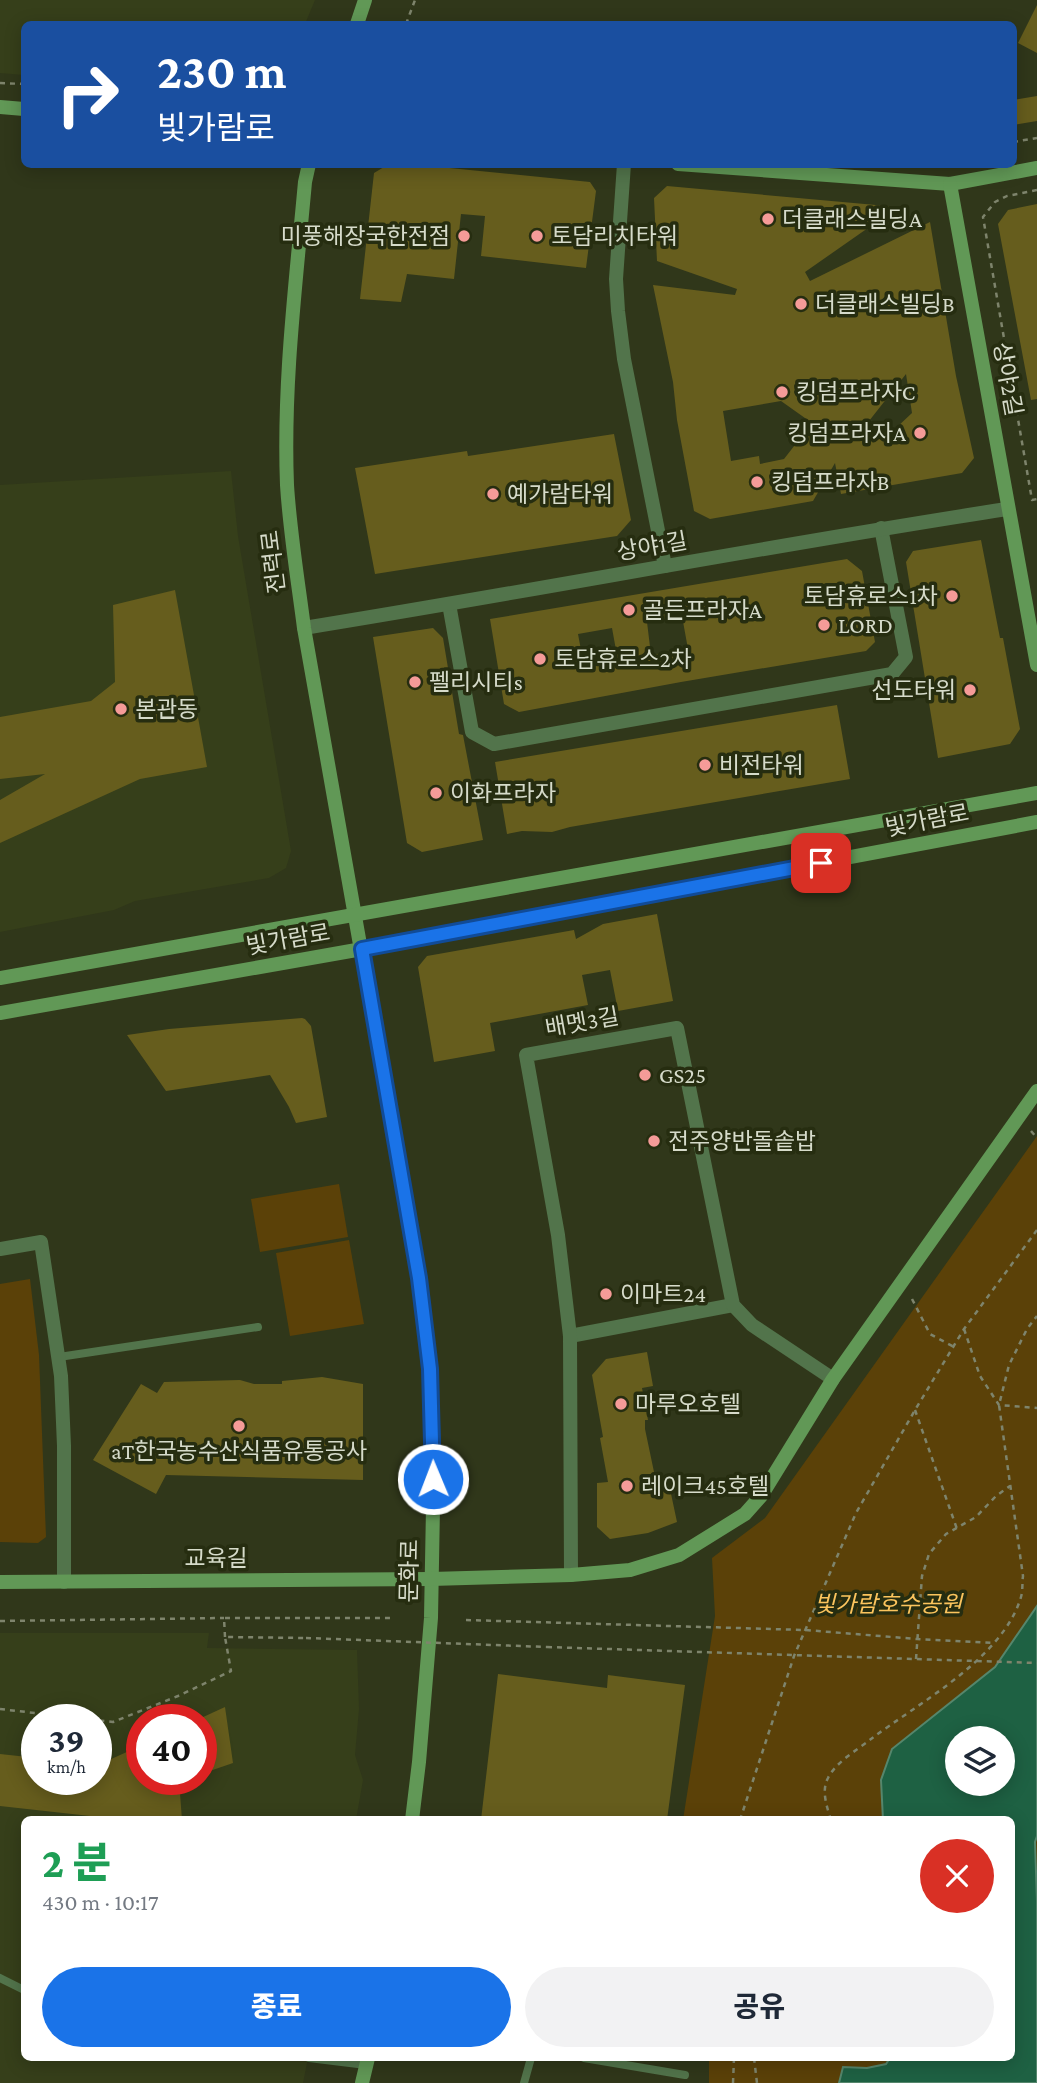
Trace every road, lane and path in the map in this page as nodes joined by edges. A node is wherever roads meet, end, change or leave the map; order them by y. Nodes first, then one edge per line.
1 (365, 0) edge
2 (415, 0) edge
3 (358, 21) edge
4 (407, 21) edge
5 (0, 83) edge
6 (21, 85) edge
7 (0, 107) edge
8 (21, 109) edge
9 (1037, 138) edge
10 (1017, 141) edge
11 (308, 168) edge
12 (624, 168) edge
13 (732, 168) edge
14 (1037, 168) edge
15 (950, 184) junction
16 (1037, 190) edge
17 (1037, 499) edge
18 (1007, 509) junction
19 (881, 528) junction
20 (666, 566) junction
21 (449, 604) junction
22 (304, 628) junction
23 (1037, 665) edge
24 (1037, 793) edge
25 (1037, 822) edge
26 (356, 914) junction
27 (362, 949) junction
28 (0, 978) edge
29 (0, 1013) edge
30 (1037, 1091) edge
31 (1031, 1130) dead end
32 (1037, 1138) edge
33 (1037, 1230) edge
34 (0, 1249) edge
35 (912, 1298) dead end
36 (733, 1305) junction
37 (1037, 1316) edge
38 (258, 1327) dead end
39 (964, 1329) junction
40 (570, 1336) junction
41 (954, 1347) junction
42 (59, 1357) junction
43 (833, 1379) junction
44 (999, 1405) junction
45 (1037, 1408) edge
46 (915, 1410) junction
47 (1010, 1486) junction
48 (957, 1529) junction
49 (571, 1575) junction
50 (431, 1579) junction
51 (0, 1582) edge
52 (64, 1582) junction
53 (223, 1618) junction
54 (391, 1618) dead end
55 (466, 1620) dead end
56 (0, 1621) edge
57 (805, 1630) junction
58 (225, 1637) junction
59 (917, 1639) junction
60 (993, 1643) junction
61 (794, 1656) junction
62 (916, 1659) junction
63 (978, 1661) junction
64 (1037, 1663) edge
65 (0, 1709) edge
66 (412, 1816) edge
67 (741, 1816) edge
68 (830, 1816) edge
69 (0, 1978) edge
70 (21, 1990) edge
71 (530, 2061) edge
72 (602, 2061) edge
73 (734, 2061) edge
74 (754, 2061) edge
75 (367, 2062) edge
76 (685, 2075) dead end
77 (362, 2083) edge
78 (524, 2083) edge
79 (733, 2083) edge
80 (757, 2083) edge

1 - 3 street
2 - 4 path
5 - 6 path
7 - 8 street
9 - 10 path
11 - 22 street, 전력로
12 - 20 street
13 - 15 street
14 - 15 street
15 - 18 street, 상야2길
16 - 17 path
18 - 19 street, 상야1길
18 - 23 street, 상야2길
19 - 20 street, 상야1길
19 - 21 street
20 - 21 street, 상야1길
21 - 22 street, 상야1길
22 - 26 street, 전력로
24 - 26 street, 빛가람로
25 - 27 street, 빛가람로
26 - 27 street, 전력로
26 - 28 street, 빛가람로
27 - 29 street, 빛가람로
27 - 50 street, 문화로
30 - 43 street
31 - 32 path
33 - 39 path
34 - 42 street
35 - 41 path
36 - 40 street
36 - 40 street, 배멧3길
36 - 43 street
37 - 44 path
38 - 42 lane
39 - 41 path
39 - 44 path
40 - 49 street, 배멧3길
41 - 46 path
42 - 52 street
43 - 49 street
44 - 45 path
44 - 47 path
46 - 48 path
46 - 57 path
47 - 48 path
47 - 60 path
48 - 59 path
49 - 50 street
50 - 52 street, 교육길
50 - 66 street, 문화로
51 - 52 street, 교육길
53 - 54 path
53 - 56 path
53 - 58 path
55 - 57 path
57 - 59 path
57 - 61 path
58 - 61 path, bridge
58 - 65 path
59 - 60 path
59 - 62 path
60 - 63 path
61 - 62 path
61 - 67 path
62 - 63 path
63 - 64 path
63 - 68 path
69 - 70 lane
71 - 78 lane
72 - 76 lane
73 - 79 path
74 - 80 path
75 - 77 street

